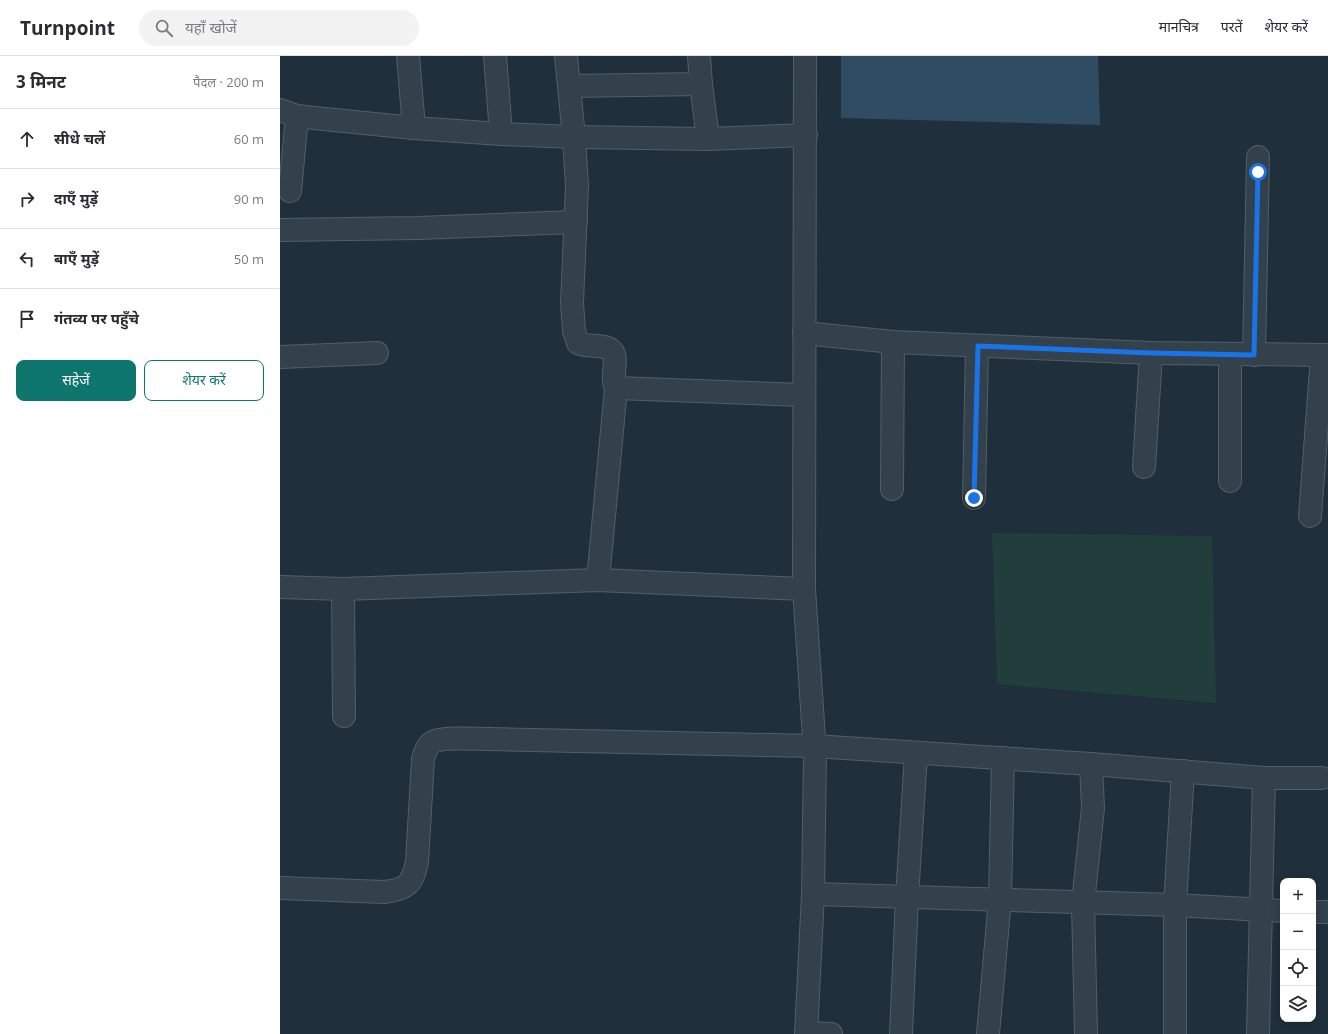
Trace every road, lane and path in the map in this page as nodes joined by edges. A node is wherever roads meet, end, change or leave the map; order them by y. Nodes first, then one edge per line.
1 (408, 56) edge
2 (495, 56) edge
3 (566, 56) edge
4 (699, 56) edge
5 (805, 56) edge
6 (701, 84) junction
7 (569, 86) junction
8 (288, 113) edge
9 (414, 128) junction
10 (501, 134) junction
11 (806, 135) junction
12 (574, 137) junction
13 (708, 138) junction
14 (1258, 157) dead end
15 (290, 191) dead end
16 (576, 222) junction
17 (280, 230) edge
18 (804, 333) junction
19 (893, 342) junction
20 (978, 346) junction
21 (377, 353) dead end
22 (1151, 353) junction
23 (1230, 354) junction
24 (1254, 355) junction
25 (1325, 355) edge
26 (280, 357) edge
27 (616, 388) junction
28 (804, 396) junction
29 (1144, 467) dead end
30 (1230, 481) dead end
31 (892, 490) dead end
32 (974, 498) dead end
33 (1310, 516) dead end
34 (598, 580) junction
35 (280, 587) edge
36 (343, 589) junction
37 (804, 589) junction
38 (344, 716) dead end
39 (814, 746) junction
40 (916, 753) junction
41 (1003, 758) junction
42 (1091, 764) junction
43 (1184, 771) junction
44 (1264, 778) junction
45 (1322, 778) dead end
46 (280, 888) edge
47 (813, 894) junction
48 (907, 897) junction
49 (1000, 899) junction
50 (1083, 903) junction
51 (1175, 905) junction
52 (1261, 910) junction
53 (1280, 911) edge
54 (1316, 912) edge
55 (1328, 912) edge
56 (806, 1034) edge
57 (831, 1034) edge
58 (901, 1034) edge
59 (988, 1034) edge
60 (1086, 1034) edge
61 (1175, 1034) edge
62 (1258, 1034) edge

1 - 9 street
2 - 10 street
3 - 7 street
4 - 6 street
5 - 11 street
6 - 7 street
6 - 13 street
7 - 12 street
8 - 9 street
8 - 15 street
9 - 10 street
10 - 12 street
11 - 13 street
11 - 18 street
12 - 13 street
12 - 16 street
14 - 24 street
16 - 17 street
16 - 27 street
18 - 19 street
18 - 28 street
19 - 20 street
19 - 31 street
20 - 22 street
20 - 32 street
21 - 26 street
22 - 23 street
22 - 29 street
23 - 24 street
23 - 30 street
24 - 25 street
25 - 33 street
27 - 28 street
27 - 34 street
28 - 37 street
34 - 36 street
34 - 37 street
35 - 36 street
36 - 38 street
37 - 39 street
39 - 40 street
39 - 46 street
39 - 47 street
40 - 41 street
40 - 48 street
41 - 42 street
41 - 49 street
42 - 43 street
42 - 50 street
43 - 44 street
43 - 51 street
44 - 45 street
44 - 52 street
47 - 48 street
47 - 56 street
48 - 49 street
48 - 58 street
49 - 50 street
49 - 59 street
50 - 51 street
50 - 60 street
51 - 52 street
51 - 61 street
52 - 53 street
52 - 62 street
54 - 55 street
56 - 57 street

